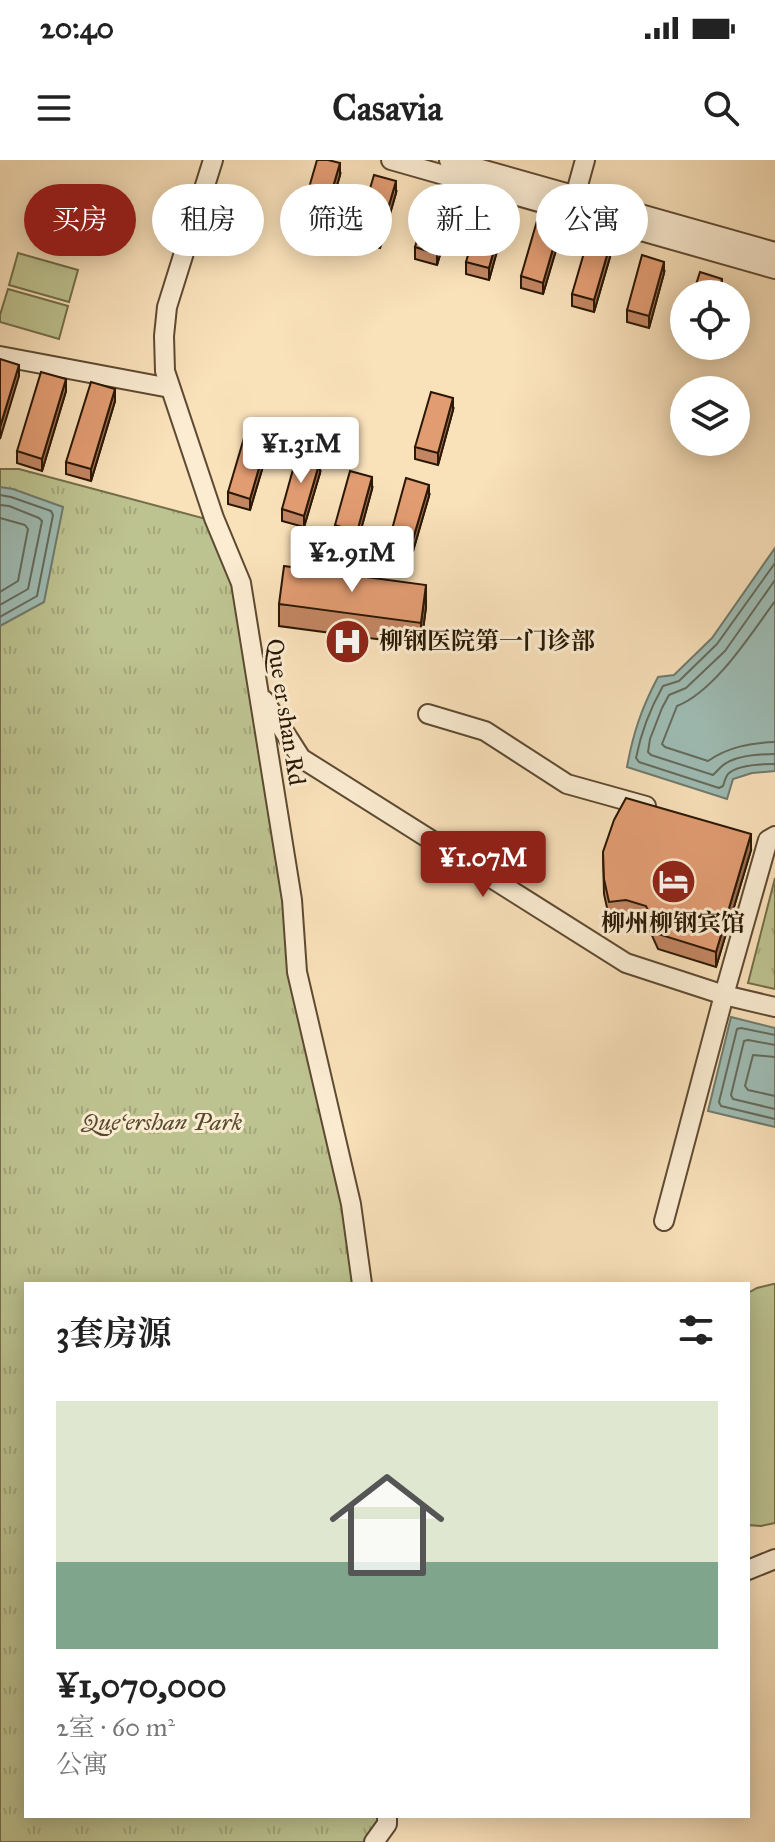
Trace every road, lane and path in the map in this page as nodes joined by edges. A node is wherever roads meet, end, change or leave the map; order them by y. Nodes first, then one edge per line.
1 (213, 160) edge
2 (391, 160) edge
3 (449, 160) edge
4 (585, 160) edge
5 (578, 184) edge
6 (536, 185) edge
7 (648, 217) edge
8 (774, 254) edge
9 (0, 356) edge
10 (170, 388) junction
11 (258, 691) junction
12 (428, 714) dead end
13 (668, 812) edge
14 (765, 837) edge
15 (724, 995) junction
16 (775, 1007) edge
17 (664, 1221) dead end
18 (362, 1282) edge
19 (775, 1559) edge
20 (750, 1569) edge
21 (387, 1818) edge
22 (374, 1842) edge

1 - 10 street, Que er shan Rd
2 - 8 street
3 - 6 street
4 - 5 street
7 - 8 street
9 - 10 street
10 - 11 street, Que er shan Rd
11 - 15 street
11 - 18 street, Que er shan Rd
12 - 13 street
14 - 15 street
15 - 16 street
15 - 17 street
19 - 20 street
21 - 22 street

